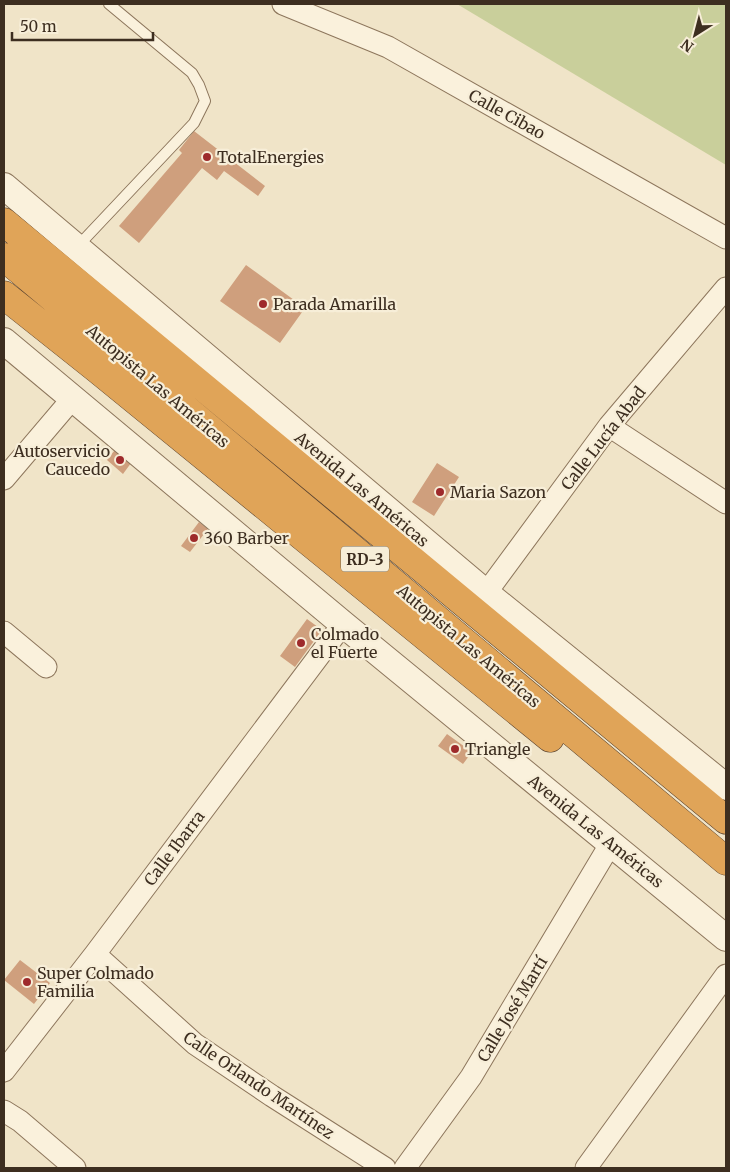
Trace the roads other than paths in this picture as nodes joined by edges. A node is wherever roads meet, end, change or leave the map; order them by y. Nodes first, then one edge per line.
1 (108, 4) edge
2 (283, 4) edge
3 (4, 186) edge
4 (4, 222) edge
5 (726, 238) edge
6 (76, 248) junction
7 (4, 257) edge
8 (726, 288) edge
9 (4, 295) edge
10 (4, 341) edge
11 (72, 399) junction
12 (609, 426) junction
13 (6, 473) edge
14 (726, 504) edge
15 (486, 593) junction
16 (343, 624) junction
17 (4, 632) edge
18 (46, 667) dead end
19 (726, 787) edge
20 (726, 820) edge
21 (611, 843) junction
22 (726, 861) edge
23 (726, 882) edge
24 (726, 938) edge
25 (95, 954) junction
26 (726, 975) edge
27 (4, 1071) edge
28 (4, 1111) edge
29 (75, 1168) edge
30 (384, 1168) edge
31 (405, 1168) edge
32 (586, 1168) edge

1 - 6 lane
2 - 5 street, Calle Cibao
3 - 6 street, Avenida Las Américas
4 - 20 highway, Autopista Las Américas / RD-3
6 - 15 street, Avenida Las Américas
7 - 22 highway, Autopista Las Américas / RD-3
8 - 12 street, Calle Lucía Abad
9 - 23 highway
10 - 11 street, Avenida Las Américas
11 - 13 street
11 - 16 street, Avenida Las Américas
12 - 14 street
12 - 15 street, Calle Lucía Abad
15 - 19 street, Avenida Las Américas
16 - 21 street, Avenida Las Américas
16 - 25 street, Calle Ibarra
17 - 18 street
21 - 24 street, Avenida Las Américas
21 - 31 street, Calle José Martí
25 - 27 street, Calle Ibarra
25 - 30 street, Calle Orlando Martínez
26 - 32 street
28 - 29 street

